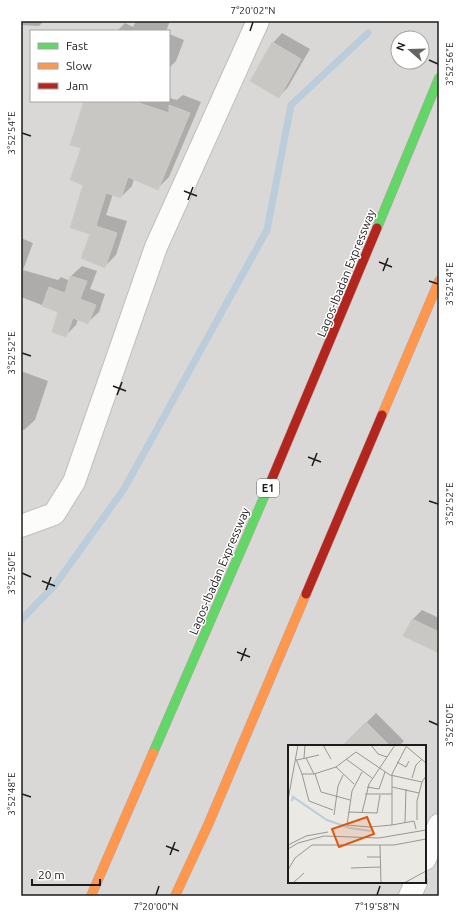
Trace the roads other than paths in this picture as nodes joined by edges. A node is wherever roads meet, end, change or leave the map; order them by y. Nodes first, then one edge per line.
1 (258, 21) edge
2 (439, 78) edge
3 (439, 280) edge
4 (21, 526) edge
5 (439, 826) edge
6 (426, 857) edge
7 (416, 883) edge
8 (91, 896) edge
9 (175, 896) edge
10 (410, 896) edge

1 - 4 street
2 - 8 highway, Lagos-Ibadan Expressway / E1
3 - 9 highway
5 - 6 street
7 - 10 street

